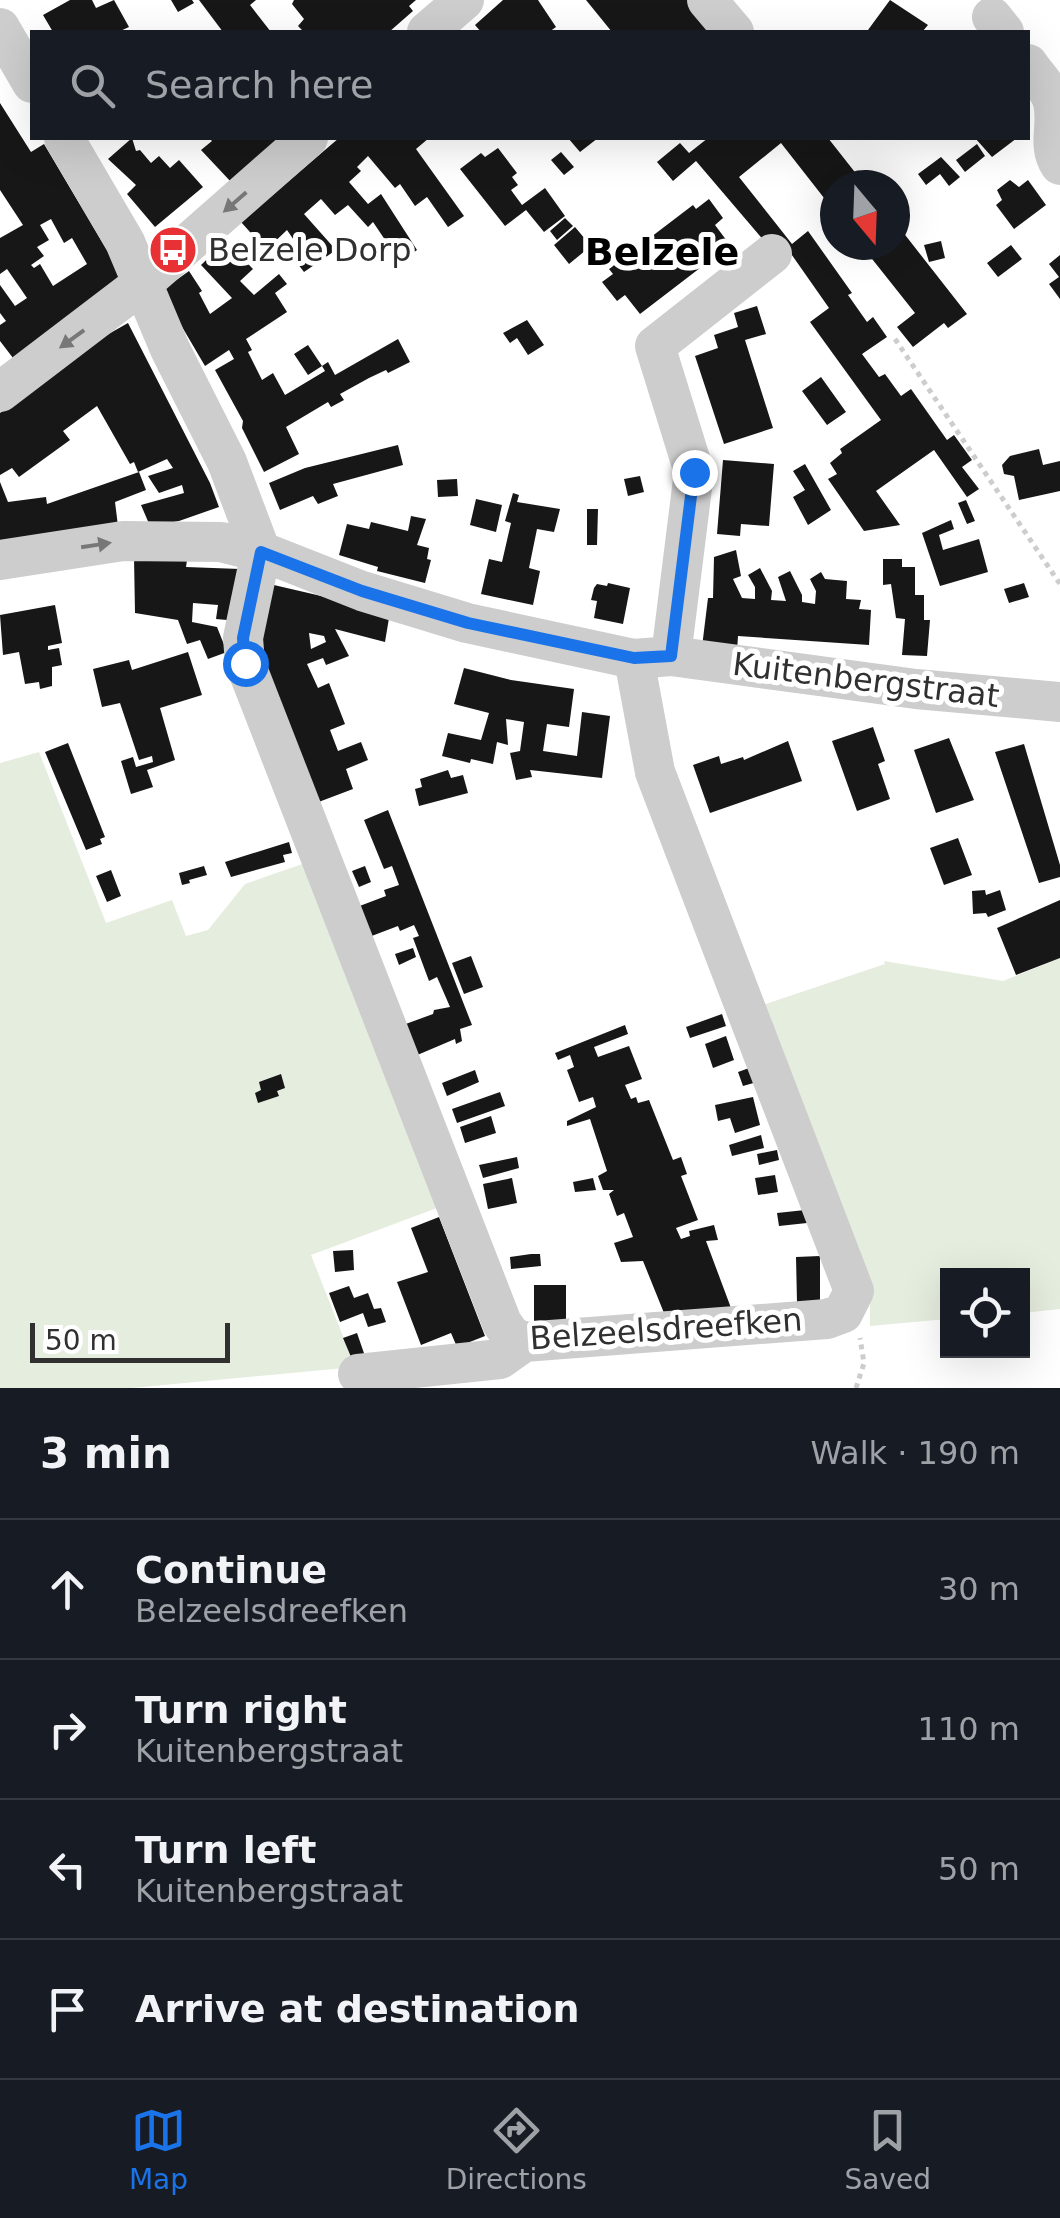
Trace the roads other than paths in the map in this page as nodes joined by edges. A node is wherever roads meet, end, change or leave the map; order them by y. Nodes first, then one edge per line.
1 (464, 0) edge
2 (707, 0) edge
3 (0, 28) edge
4 (429, 30) edge
5 (732, 30) edge
6 (1030, 67) edge
7 (30, 80) edge
8 (65, 140) edge
9 (306, 140) edge
10 (1060, 165) edge
11 (772, 254) dead end
12 (143, 284) junction
13 (0, 392) edge
14 (261, 552) junction
15 (0, 560) edge
16 (653, 657) junction
17 (1060, 702) edge
18 (524, 1342) junction
19 (358, 1374) dead end

1 - 4 street
2 - 5 street
3 - 7 street
6 - 10 street
8 - 12 street
9 -> 12 street
11 - 16 street
12 -> 13 street
12 - 14 street
15 -> 14 street
14 - 16 street, Kuitenbergstraat
14 - 18 street, Belzeelsdreefken
16 - 17 street, Kuitenbergstraat
16 - 18 street, Belzeelsdreefken
18 - 19 street

